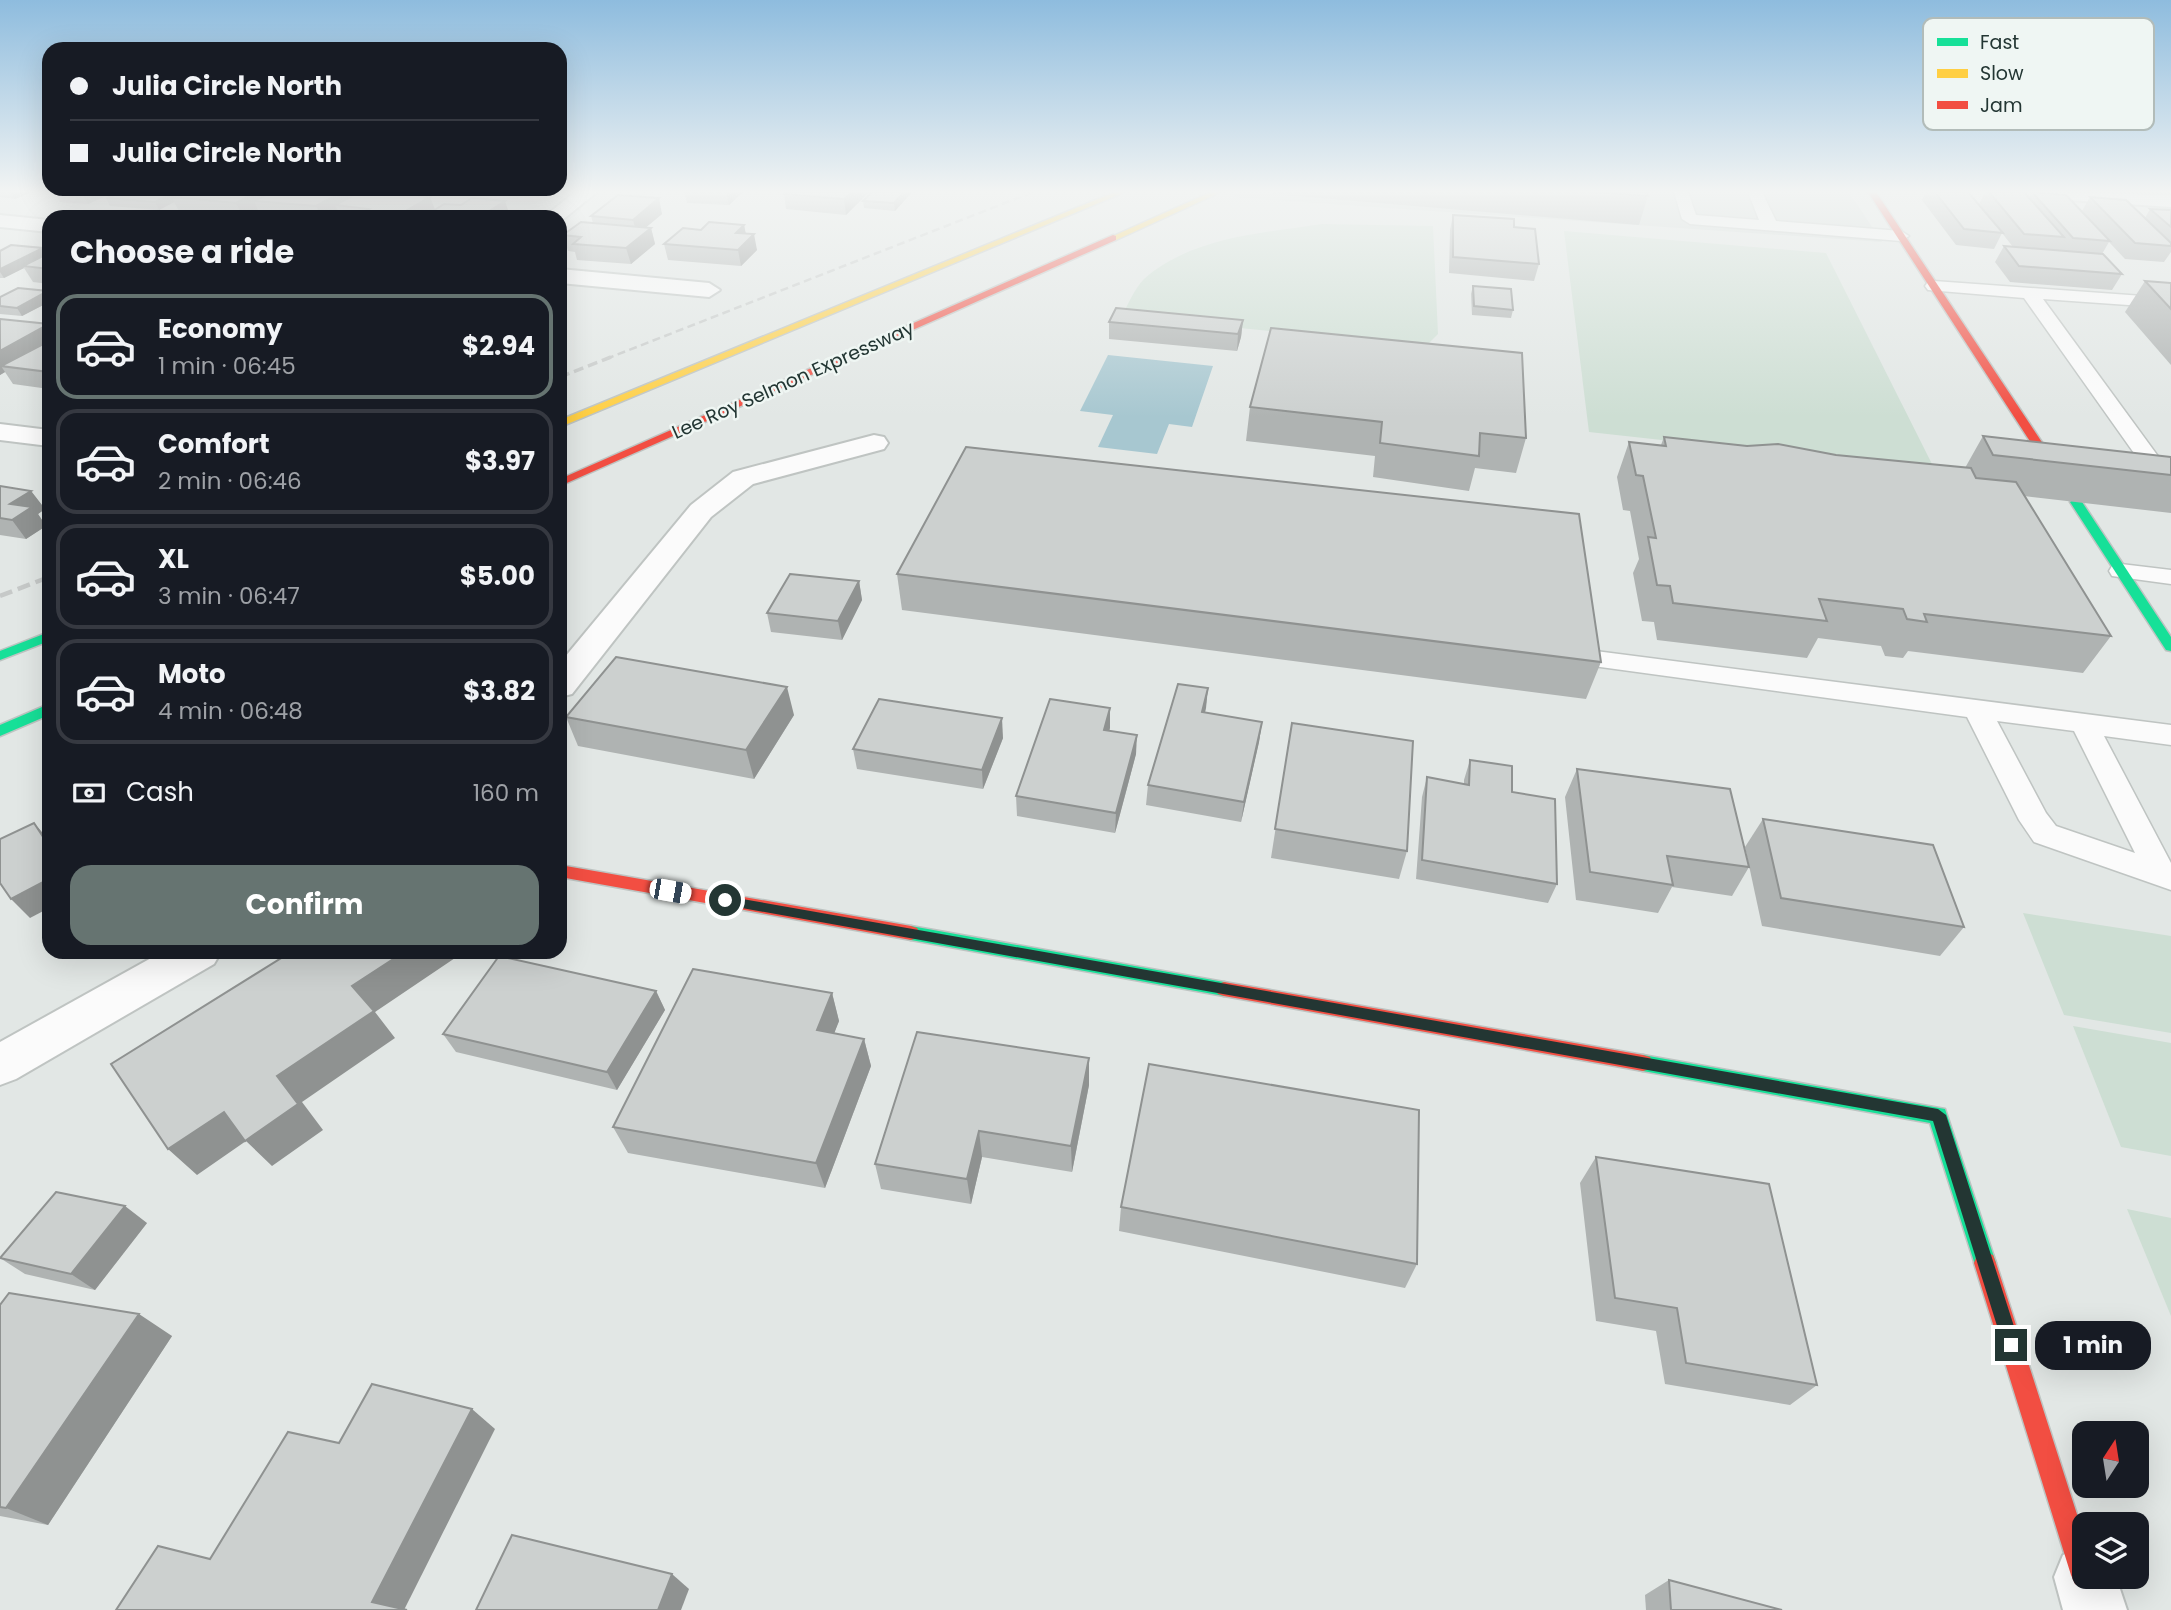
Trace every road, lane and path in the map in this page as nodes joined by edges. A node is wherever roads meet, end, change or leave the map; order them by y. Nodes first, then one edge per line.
1 (939, 267) edge
2 (1047, 267) edge
3 (1922, 267) edge
4 (567, 277) edge
5 (1934, 286) junction
6 (709, 290) dead end
7 (2029, 292) junction
8 (2171, 303) edge
9 (567, 421) edge
10 (0, 432) edge
11 (42, 437) edge
12 (874, 443) dead end
13 (567, 480) edge
14 (2063, 483) edge
15 (2171, 489) edge
16 (2076, 502) edge
17 (2121, 571) junction
18 (2171, 577) edge
19 (42, 639) edge
20 (2170, 644) edge
21 (0, 656) edge
22 (1580, 657) edge
23 (567, 677) edge
24 (1977, 709) junction
25 (42, 712) edge
26 (2084, 724) junction
27 (0, 731) edge
28 (2171, 735) edge
29 (567, 872) edge
30 (2166, 876) edge
31 (188, 959) edge
32 (0, 1065) edge
33 (2072, 1535) edge
34 (2089, 1589) edge
35 (2095, 1610) edge

1 - 9 main road, Lee Roy Selmon Expressway
2 - 13 main road, Lee Roy Selmon Expressway
3 - 5 main road
4 - 6 street
5 - 7 lane
5 - 14 main road
7 - 8 lane
7 - 15 lane
10 - 11 street
12 - 23 street
16 - 17 main road
17 - 18 lane
17 - 20 main road
19 - 21 main road
22 - 24 lane
24 - 26 lane
24 - 30 lane
25 - 27 main road
26 - 28 lane
26 - 30 lane
29 - 33 main road
31 - 32 street
34 - 35 street

